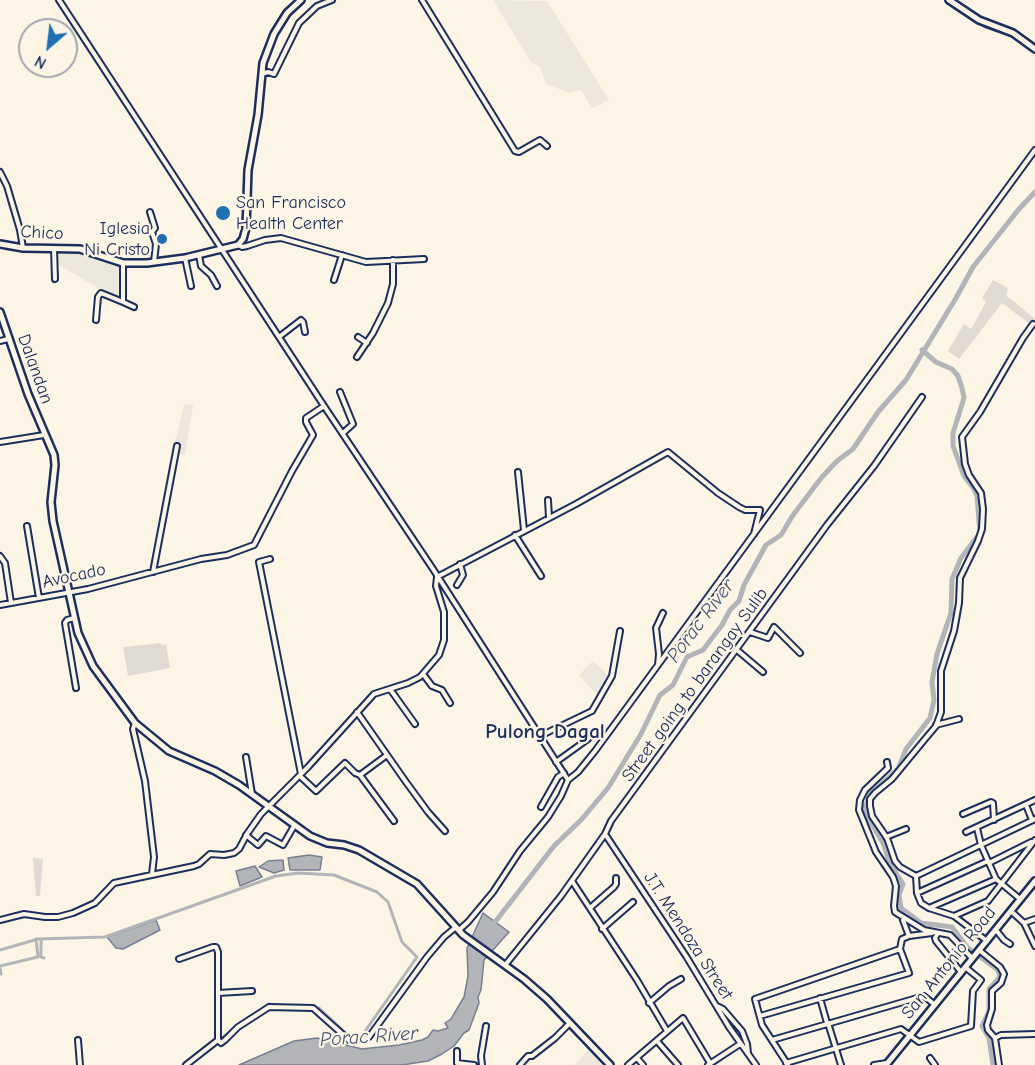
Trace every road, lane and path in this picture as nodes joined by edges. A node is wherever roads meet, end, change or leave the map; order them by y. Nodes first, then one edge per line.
1 (59, 0) edge
2 (301, 0) edge
3 (332, 0) edge
4 (422, 0) edge
5 (949, 0) edge
6 (1035, 49) edge
7 (262, 74) junction
8 (547, 146) dead end
9 (1035, 150) edge
10 (0, 172) edge
11 (150, 212) dead end
12 (0, 244) edge
13 (238, 245) junction
14 (23, 248) junction
15 (54, 249) junction
16 (224, 250) junction
17 (199, 255) junction
18 (342, 255) junction
19 (185, 258) junction
20 (424, 259) dead end
21 (393, 260) junction
22 (123, 263) junction
23 (154, 263) junction
24 (55, 279) dead end
25 (334, 280) dead end
26 (191, 286) dead end
27 (217, 286) dead end
28 (123, 302) junction
29 (134, 307) dead end
30 (0, 312) edge
31 (96, 320) dead end
32 (1033, 324) dead end
33 (305, 332) dead end
34 (279, 337) junction
35 (358, 337) dead end
36 (8, 339) junction
37 (0, 341) edge
38 (367, 343) junction
39 (357, 357) dead end
40 (340, 392) dead end
41 (922, 398) dead end
42 (324, 406) junction
43 (343, 433) junction
44 (44, 435) junction
45 (0, 442) edge
46 (177, 446) dead end
47 (518, 472) dead end
48 (548, 500) dead end
49 (549, 518) junction
50 (27, 526) dead end
51 (524, 530) junction
52 (754, 534) junction
53 (515, 535) junction
54 (0, 556) edge
55 (270, 558) dead end
56 (460, 564) junction
57 (153, 572) junction
58 (542, 576) dead end
59 (437, 577) junction
60 (457, 585) dead end
61 (70, 593) junction
62 (39, 598) junction
63 (11, 603) junction
64 (0, 605) edge
65 (663, 614) dead end
66 (74, 618) junction
67 (620, 631) dead end
68 (750, 632) junction
69 (737, 650) junction
70 (800, 653) dead end
71 (658, 666) junction
72 (763, 672) dead end
73 (423, 674) junction
74 (76, 688) dead end
75 (390, 689) junction
76 (450, 703) dead end
77 (357, 712) junction
78 (959, 718) dead end
79 (135, 723) junction
80 (415, 724) dead end
81 (936, 726) junction
82 (540, 736) junction
83 (588, 740) dead end
84 (387, 755) junction
85 (246, 757) dead end
86 (556, 762) junction
87 (887, 762) dead end
88 (564, 773) junction
89 (300, 775) junction
90 (360, 775) junction
91 (568, 780) junction
92 (252, 796) junction
93 (1035, 800) edge
94 (1026, 805) junction
95 (267, 807) junction
96 (541, 807) dead end
97 (963, 814) dead end
98 (994, 820) junction
99 (1034, 820) edge
100 (394, 821) dead end
101 (294, 826) junction
102 (977, 828) junction
103 (906, 829) dead end
104 (445, 831) dead end
105 (966, 832) dead end
106 (605, 834) junction
107 (246, 835) junction
108 (886, 837) junction
109 (1035, 840) edge
110 (981, 846) junction
111 (989, 862) junction
112 (152, 874) junction
113 (916, 876) junction
114 (616, 878) dead end
115 (996, 879) junction
116 (572, 881) junction
117 (1035, 881) edge
118 (1001, 884) junction
119 (917, 893) junction
120 (1020, 899) junction
121 (633, 902) dead end
122 (590, 908) junction
123 (929, 909) junction
124 (1011, 911) junction
125 (954, 916) junction
126 (902, 918) junction
127 (1035, 919) edge
128 (0, 920) edge
129 (1024, 923) junction
130 (458, 928) junction
131 (602, 928) junction
132 (996, 929) junction
133 (937, 933) junction
134 (909, 936) junction
135 (987, 941) junction
136 (1010, 944) dead end
137 (1035, 946) edge
138 (900, 949) junction
139 (978, 951) junction
140 (973, 958) junction
141 (179, 959) dead end
142 (506, 964) junction
143 (963, 970) junction
144 (681, 979) dead end
145 (252, 991) dead end
146 (218, 993) junction
147 (820, 999) junction
148 (650, 1003) junction
149 (935, 1005) junction
150 (717, 1006) junction
151 (760, 1016) junction
152 (570, 1023) junction
153 (828, 1023) junction
154 (486, 1026) dead end
155 (667, 1031) junction
156 (1035, 1034) edge
157 (911, 1035) junction
158 (994, 1038) junction
159 (78, 1040) dead end
160 (218, 1040) junction
161 (771, 1040) junction
162 (657, 1041) junction
163 (740, 1044) junction
164 (836, 1048) junction
165 (457, 1051) dead end
166 (748, 1053) junction
167 (637, 1058) junction
168 (930, 1058) dead end
169 (719, 1059) junction
170 (709, 1064) edge
171 (787, 1064) edge
172 (888, 1064) edge
173 (80, 1065) edge
174 (186, 1065) edge
175 (474, 1065) edge
176 (482, 1065) edge
177 (520, 1065) edge
178 (610, 1065) edge
179 (628, 1065) edge
180 (643, 1065) edge
181 (678, 1065) edge
182 (723, 1065) edge
183 (756, 1065) edge
184 (841, 1065) edge
185 (873, 1065) edge
186 (935, 1065) edge
187 (999, 1065) edge

1 - 16 street
2 - 7 street
3 - 7 street
4 - 8 street
5 - 6 street
7 - 13 street
9 - 52 street
10 - 14 street
11 - 23 street
12 - 14 street, Chico
13 - 16 street, Chico
13 - 18 street
14 - 15 street, Chico
15 - 22 street, Chico
15 - 24 street
16 - 17 street, Chico
16 - 34 street
17 - 19 street, Chico
17 - 27 street
18 - 21 street
18 - 25 street
19 - 23 street, Chico
19 - 26 street
20 - 21 street
21 - 38 street
22 - 23 street, Chico
22 - 28 street
28 - 29 street
28 - 31 street
30 - 36 street, Dalandan
32 - 81 street
33 - 34 street
34 - 42 street
35 - 38 street
36 - 37 street
36 - 44 street, Dalandan
38 - 39 street
40 - 43 street
41 - 68 street, Street going to barangay Sulib
42 - 43 street
42 - 57 street, Avocado
43 - 59 street
44 - 45 street
44 - 61 street, Dalandan
46 - 57 street
47 - 51 street
48 - 49 street
49 - 51 street
49 - 52 street
50 - 62 street
51 - 53 street
52 - 71 street
53 - 56 street
53 - 58 street
54 - 63 street
55 - 89 street
56 - 59 street
56 - 60 street
57 - 61 street, Avocado
59 - 73 street
59 - 82 street
61 - 62 street, Avocado
61 - 66 street, Dalandan
62 - 63 street, Avocado
63 - 64 street, Avocado
65 - 71 street
66 - 74 street
66 - 79 street, Dalandan
67 - 82 street
68 - 69 street, Street going to barangay Sulib
68 - 70 street
69 - 72 street
69 - 106 street, Street going to barangay Sulib
71 - 91 street
73 - 75 street
73 - 76 street
75 - 77 street
75 - 80 street
77 - 84 street
77 - 89 street
78 - 81 street
79 - 92 street, Dalandan
79 - 112 street
81 - 108 street
82 - 86 street
83 - 86 street
84 - 90 street
84 - 104 street
85 - 92 street
86 - 88 street
87 - 126 street
88 - 91 street
88 - 96 street
89 - 90 street
89 - 95 street
90 - 100 street
91 - 130 street
92 - 95 street, Dalandan
93 - 94 street
94 - 98 street
94 - 99 street
95 - 101 street, Dalandan
95 - 107 street
97 - 98 street
98 - 102 street
99 - 110 street
101 - 107 street
101 - 130 street, Dalandan
102 - 105 street
102 - 110 street
103 - 108 street
106 - 116 street, Street going to barangay Sulib
106 - 150 street, J.T. Mendoza Street
107 - 112 street
108 - 113 street
109 - 111 street
109 - 118 street
110 - 111 street
110 - 113 street
111 - 115 street
111 - 119 street
112 - 128 street
113 - 119 street
114 - 122 street
115 - 118 street
115 - 123 street
116 - 122 street
116 - 142 street, Street going to barangay Sulib
117 - 120 street, San Antonio Road
118 - 120 street
118 - 125 street
119 - 123 street
120 - 124 street, San Antonio Road
121 - 131 street
122 - 131 street
123 - 125 street
124 - 129 street
124 - 132 street, San Antonio Road
125 - 135 street
126 - 133 street
126 - 134 street
127 - 129 street
129 - 137 street
130 - 142 street, Dalandan
130 - 160 street
131 - 148 street
132 - 135 street, San Antonio Road
132 - 136 street
133 - 134 street
133 - 140 street
133 - 143 street
134 - 138 street
135 - 139 street, San Antonio Road
138 - 147 street
138 - 151 street
139 - 140 street, San Antonio Road
139 - 158 street
140 - 143 street, San Antonio Road
141 - 146 street
142 - 152 street, Dalandan
143 - 149 street, San Antonio Road
143 - 157 street
144 - 148 street
145 - 146 street
146 - 160 street
147 - 151 street
147 - 153 street
148 - 155 street
149 - 153 street
149 - 157 street, San Antonio Road
150 - 163 street, J.T. Mendoza Street
150 - 166 street
151 - 161 street
152 - 177 street
152 - 178 street, Dalandan
153 - 161 street
153 - 164 street
154 - 176 street
155 - 162 street
155 - 170 street
156 - 158 street
157 - 164 street
157 - 172 street, San Antonio Road
158 - 187 street
159 - 173 street
160 - 174 street
161 - 171 street
162 - 167 street
162 - 181 street
163 - 166 street, J.T. Mendoza Street
163 - 169 street
164 - 171 street
164 - 184 street
165 - 175 street
166 - 183 street
167 - 179 street
167 - 180 street
168 - 186 street
169 - 170 street
169 - 182 street
172 - 185 street

